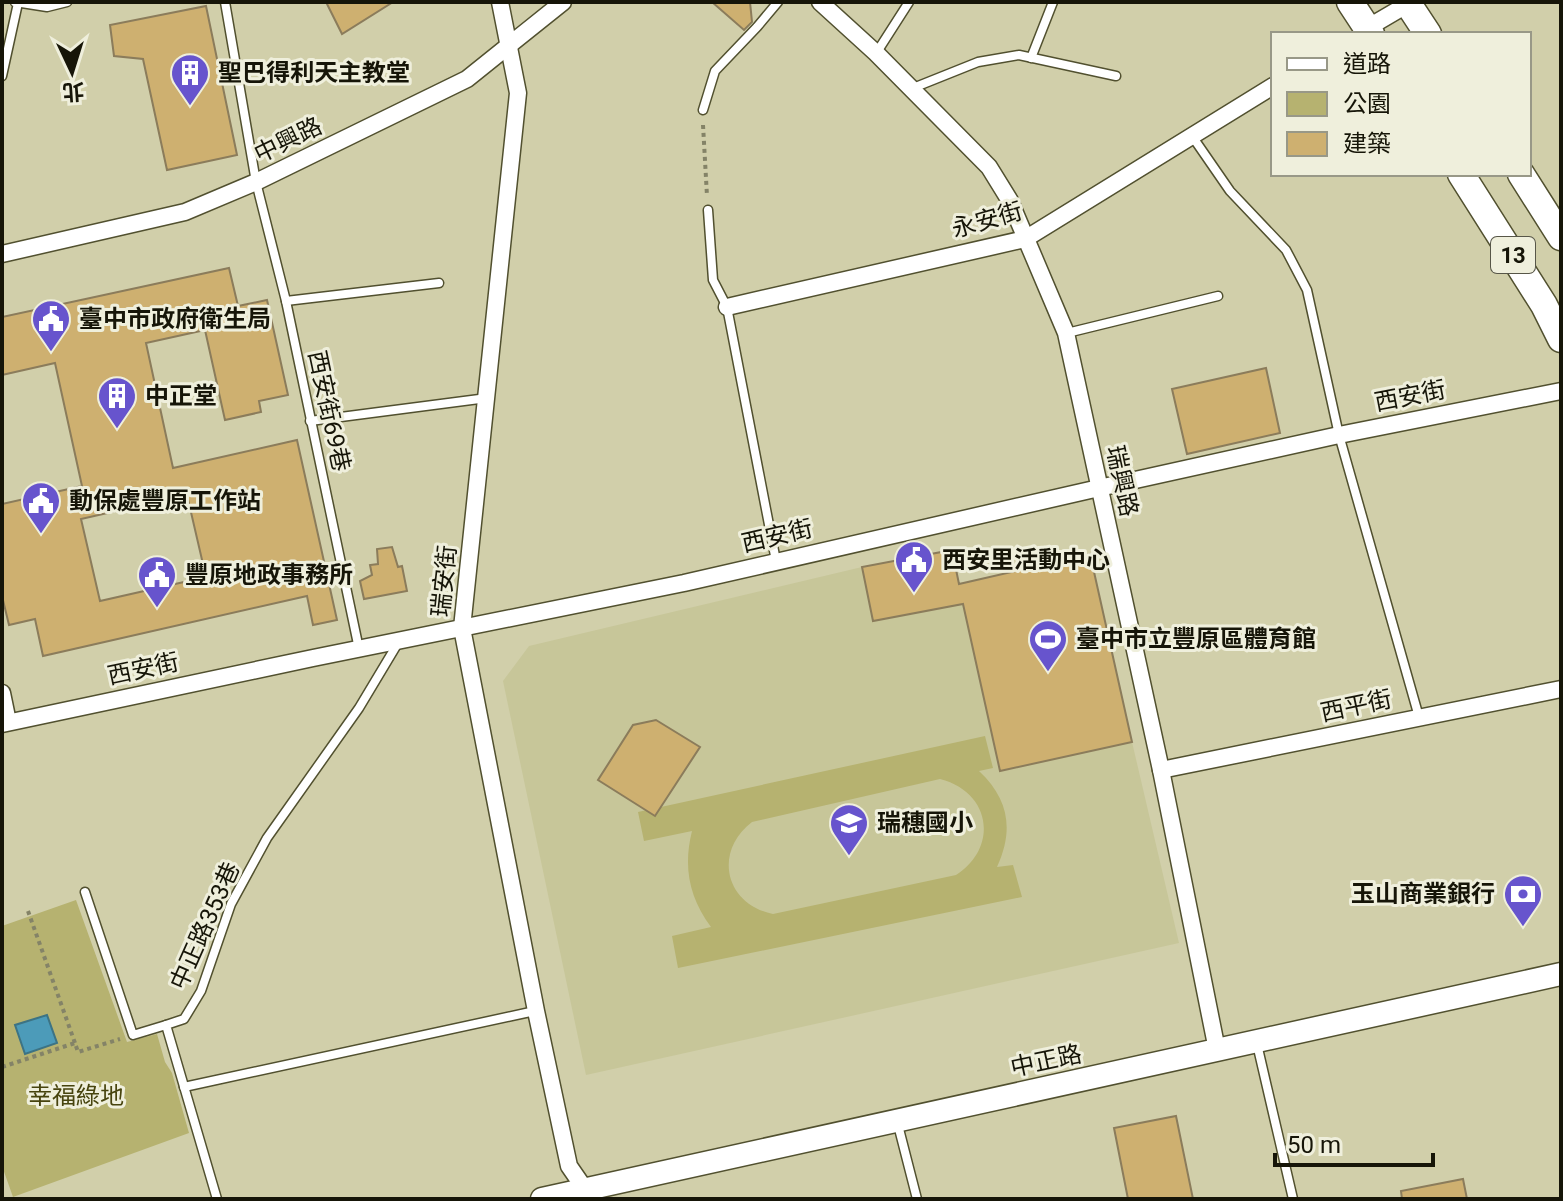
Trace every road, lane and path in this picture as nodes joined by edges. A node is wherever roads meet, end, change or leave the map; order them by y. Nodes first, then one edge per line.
1 (16, 2) edge
2 (67, 2) edge
3 (225, 2) edge
4 (500, 2) edge
5 (563, 2) edge
6 (778, 2) edge
7 (820, 2) edge
8 (909, 2) edge
9 (1053, 2) edge
10 (1350, 2) edge
11 (1408, 3) edge
12 (1365, 32) edge
13 (1427, 32) edge
14 (509, 46) junction
15 (876, 53) junction
16 (1031, 58) junction
17 (2, 76) edge
18 (1116, 76) dead end
19 (1271, 87) edge
20 (912, 88) junction
21 (703, 110) joint
22 (1192, 136) junction
23 (1462, 176) edge
24 (1522, 176) edge
25 (256, 182) junction
26 (708, 210) joint
27 (1561, 237) edge
28 (1025, 239) junction
29 (2, 254) edge
30 (439, 283) dead end
31 (1218, 296) dead end
32 (1553, 300) edge
33 (286, 301) junction
34 (727, 307) junction
35 (1066, 333) junction
36 (1561, 339) edge
37 (1561, 391) edge
38 (487, 398) junction
39 (310, 421) junction
40 (1339, 435) junction
41 (1099, 488) junction
42 (776, 561) junction
43 (462, 628) junction
44 (399, 641) junction
45 (359, 649) junction
46 (1561, 689) edge
47 (2, 693) edge
48 (1419, 717) junction
49 (5, 723) edge
50 (1161, 770) junction
51 (85, 892) dead end
52 (28, 911) dead end
53 (1561, 974) edge
54 (536, 1011) junction
55 (166, 1025) junction
56 (133, 1035) junction
57 (1256, 1041) junction
58 (75, 1043) junction
59 (1217, 1050) junction
60 (2, 1067) edge
61 (184, 1087) junction
62 (897, 1120) junction
63 (588, 1194) edge
64 (217, 1199) edge
65 (542, 1199) edge
66 (917, 1199) edge
67 (1293, 1199) edge

1 - 2 lane
1 - 17 lane
3 - 25 lane, 西安街69巷
4 - 14 street, 瑞安街
5 - 14 street, 中興路
6 - 21 lane
7 - 15 street, 瑞興路
8 - 15 lane
9 - 16 lane
10 - 12 main road
11 - 12 street
11 - 13 main road
14 - 25 street, 中興路
14 - 38 street, 瑞安街
15 - 20 street, 瑞興路
16 - 18 lane
16 - 20 lane
19 - 22 street, 永安街
20 - 28 street, 瑞興路
21 - 26 path
22 - 28 street, 永安街
22 - 40 lane
23 - 32 main road, 13
24 - 27 main road, 13
25 - 29 street, 中興路
25 - 33 lane, 西安街69巷
26 - 34 lane
28 - 34 street, 永安街
28 - 35 street, 瑞興路
30 - 33 lane
31 - 35 lane
32 - 36 main road, 13
33 - 39 lane, 西安街69巷
34 - 42 lane
35 - 41 street, 瑞興路
37 - 40 street, 西安街
38 - 39 lane
38 - 43 street, 瑞安街
39 - 45 lane, 西安街69巷
40 - 41 street, 西安街
40 - 48 lane
41 - 42 street, 西安街
41 - 50 street, 瑞興路
42 - 43 street, 西安街
43 - 44 street, 西安街
43 - 54 street, 瑞安街
44 - 45 street, 西安街
44 - 55 lane, 中正路353巷
45 - 49 street, 西安街
46 - 48 street, 西平街
47 - 49 street
48 - 50 street, 西平街
50 - 59 street, 瑞興路
51 - 56 lane
52 - 58 path
53 - 57 street, 中正路
54 - 61 lane
54 - 63 street, 瑞安街
55 - 56 lane
55 - 61 lane
56 - 58 path
57 - 59 street, 中正路
57 - 67 lane
58 - 60 path
59 - 62 street, 中正路
61 - 64 lane
62 - 63 street, 中正路
62 - 66 lane
63 - 65 street, 中正路

